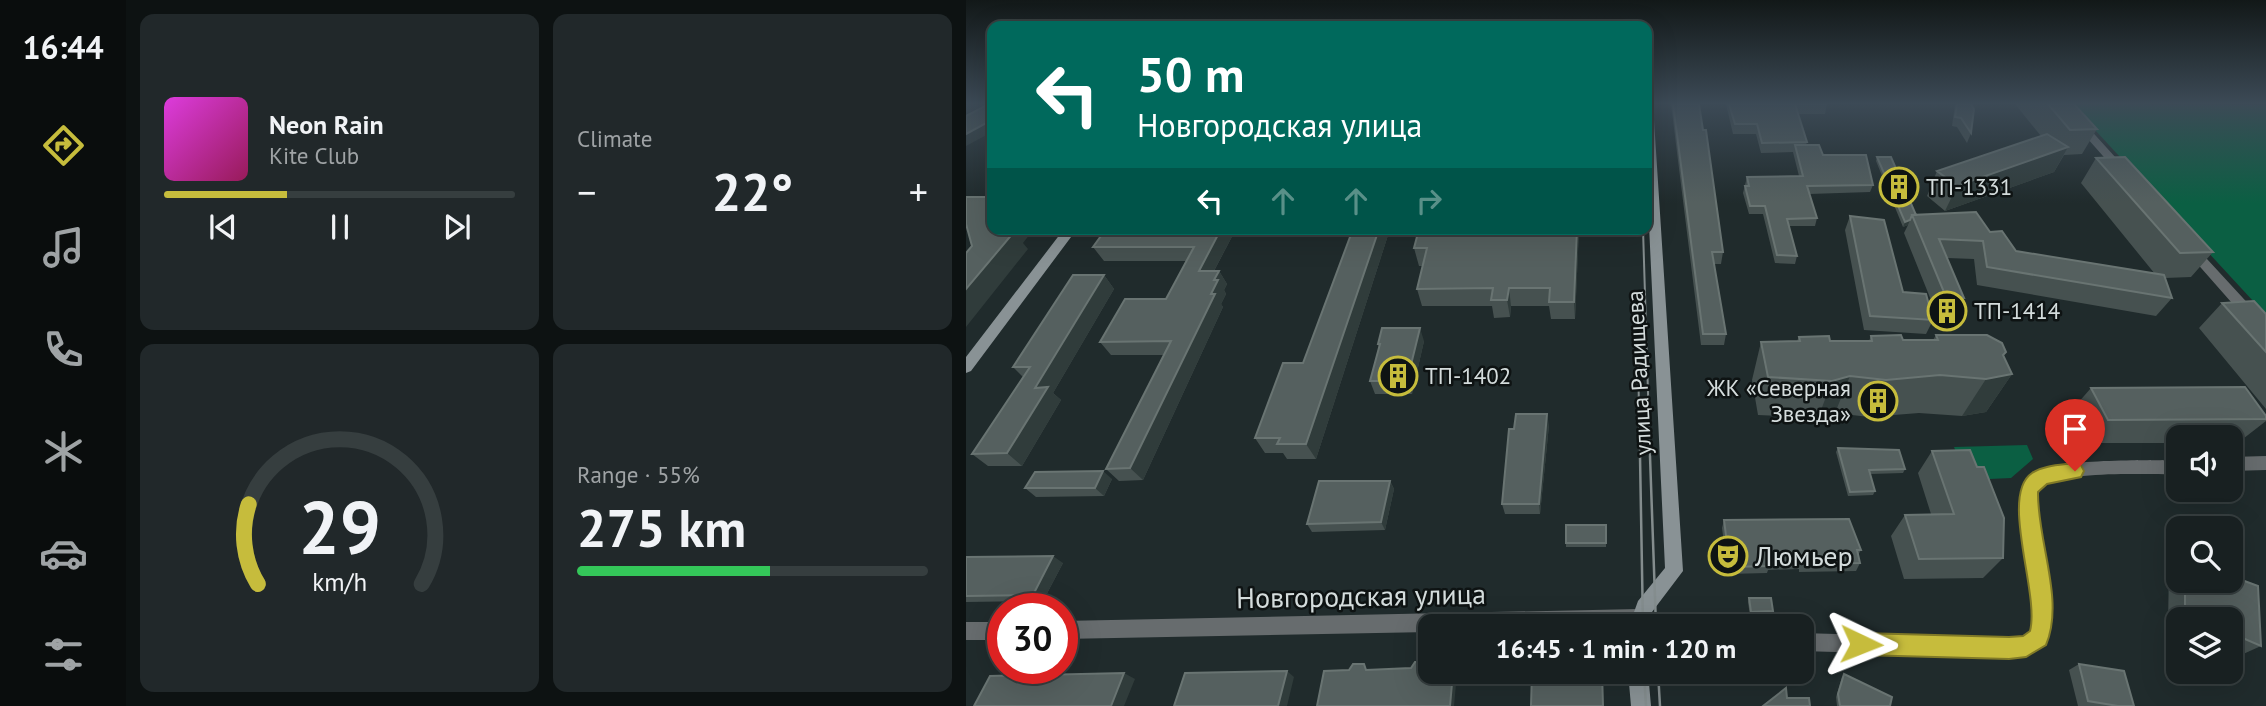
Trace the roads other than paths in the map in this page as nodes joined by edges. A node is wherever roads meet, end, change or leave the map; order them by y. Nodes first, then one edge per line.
1 (2091, 137) edge
2 (1652, 176) edge
3 (2135, 186) edge
4 (1066, 235) edge
5 (2182, 238) edge
6 (2266, 332) edge
7 (966, 367) edge
8 (2266, 463) edge
9 (2243, 464) edge
10 (2166, 468) edge
11 (1644, 614) edge
12 (1418, 625) edge
13 (1078, 630) edge
14 (966, 631) edge
15 (987, 631) edge
16 (1814, 642) edge
17 (1639, 684) edge
18 (1641, 706) edge

1 - 3 street
2 - 11 street, улица Радищева
4 - 7 street
5 - 6 street
8 - 9 street
10 - 16 street
12 - 13 street, Новгородская улица
14 - 15 street
17 - 18 street

